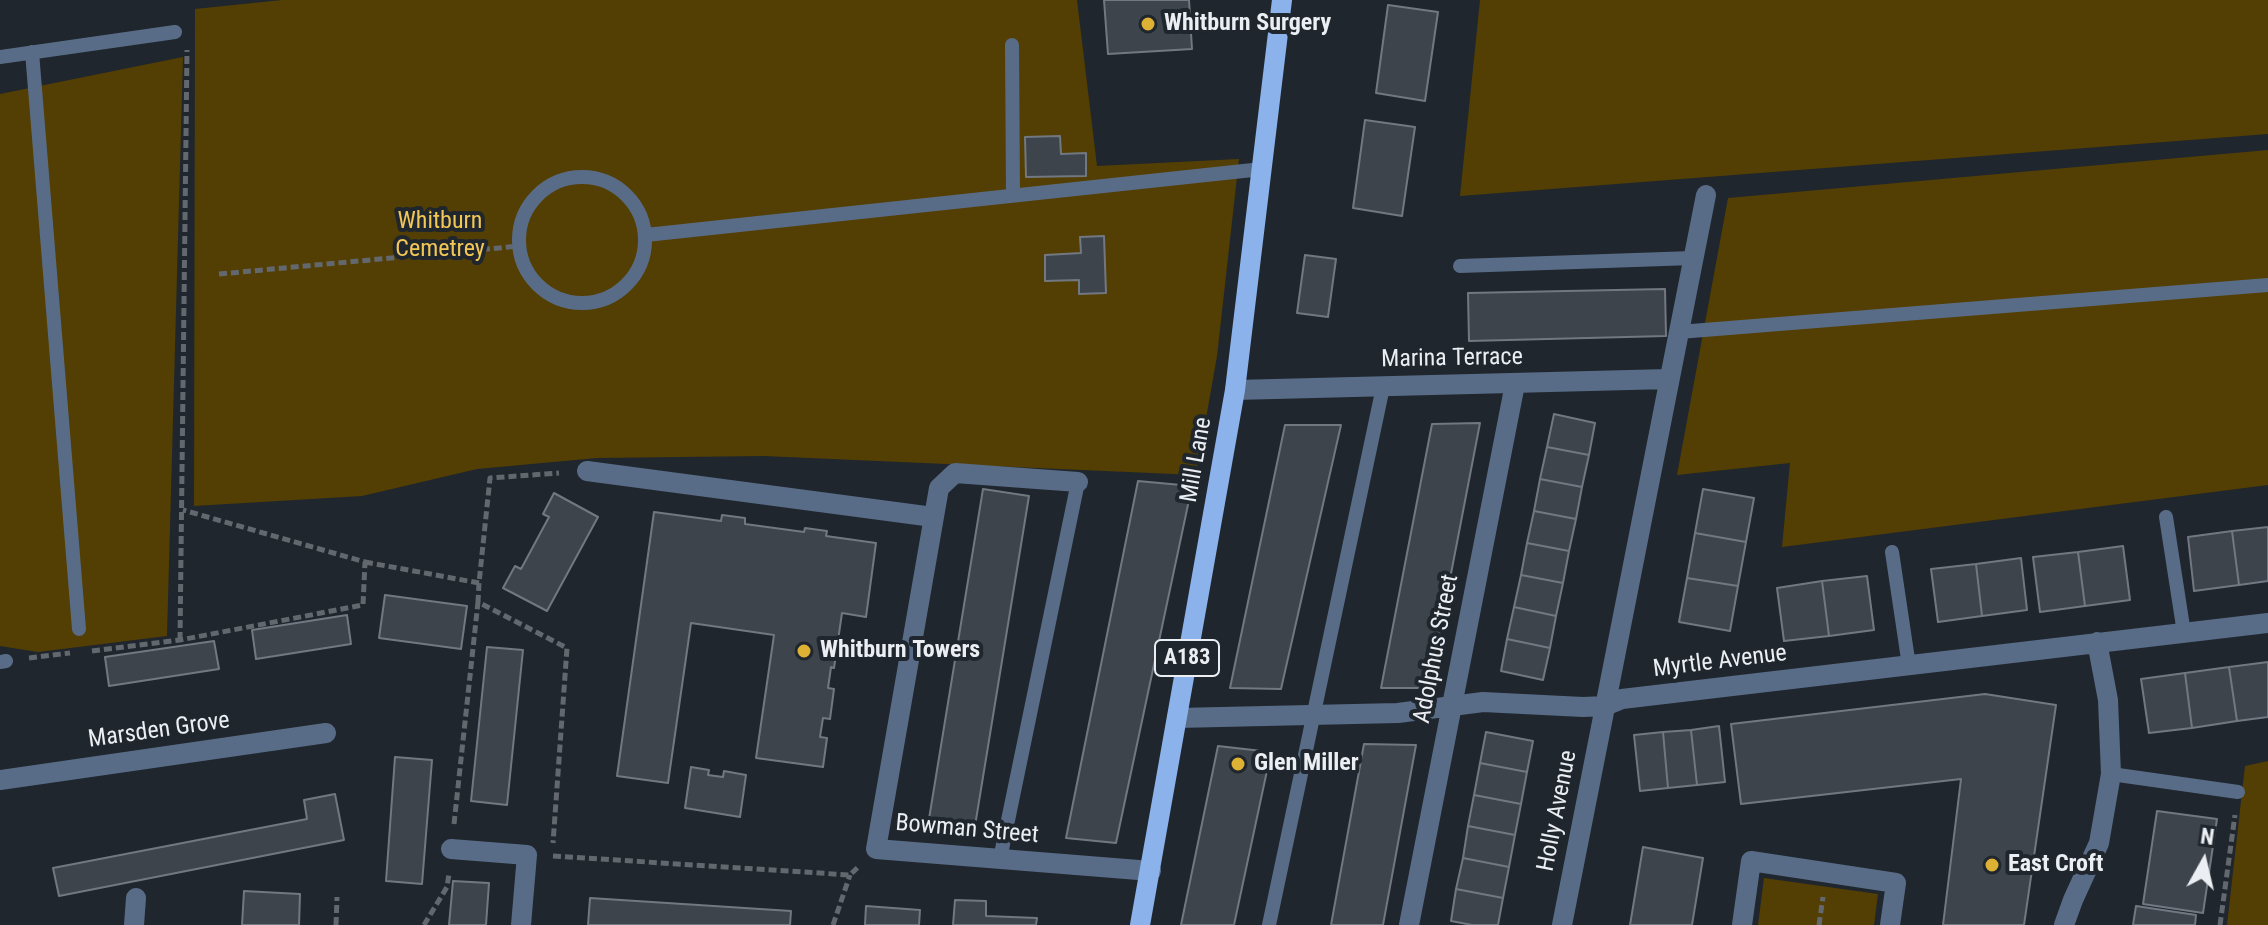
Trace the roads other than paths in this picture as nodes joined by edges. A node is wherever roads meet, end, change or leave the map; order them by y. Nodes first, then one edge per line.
1 (1282, 0) edge
2 (175, 32) road end
3 (1012, 45) dead end
4 (32, 52) junction
5 (0, 57) edge
6 (1262, 169) junction
7 (1013, 194) junction
8 (1706, 195) dead end
9 (646, 235) junction
10 (1693, 258) junction
11 (1460, 266) dead end
12 (2268, 285) edge
13 (1679, 332) junction
14 (1669, 379) junction
15 (1515, 384) junction
16 (1383, 387) junction
17 (1235, 390) junction
18 (587, 471) road end
19 (1078, 482) joint
20 (933, 517) junction
21 (2166, 517) dead end
22 (1892, 552) dead end
23 (2268, 623) edge
24 (79, 629) dead end
25 (2184, 633) junction
26 (2097, 642) junction
27 (1909, 666) junction
28 (1605, 706) junction
29 (1452, 707) junction
30 (1313, 715) junction
31 (1177, 718) junction
32 (326, 733) dead end
33 (2111, 774) junction
34 (0, 780) edge
35 (2238, 792) road end
36 (451, 849) road end
37 (1000, 859) junction
38 (1151, 871) junction
39 (136, 898) dead end
40 (134, 925) edge
41 (521, 925) edge
42 (1140, 925) edge
43 (1269, 925) edge
44 (1409, 925) edge
45 (1562, 925) edge
46 (1742, 925) edge
47 (1890, 925) edge
48 (2064, 925) edge

1 - 6 main road, Mill Lane / A183
2 - 4 lane
3 - 7 lane
4 - 5 lane
4 - 24 lane
6 - 7 lane
6 - 17 main road, Mill Lane / A183
7 - 9 lane
8 - 10 street, Holly Avenue
9 - 9 lane
10 - 11 lane
10 - 13 street, Holly Avenue
12 - 13 lane
13 - 14 street, Holly Avenue
14 - 15 street, Marina Terrace
14 - 28 street, Holly Avenue
15 - 16 street, Marina Terrace
15 - 29 street, Adolphus Street
16 - 17 street, Marina Terrace
16 - 30 lane
17 - 31 main road, Mill Lane / A183
18 - 20 street
19 - 20 street, Bowman Street
19 - 37 lane
20 - 37 street, Bowman Street
21 - 25 lane
22 - 27 lane
23 - 25 street, Myrtle Avenue
25 - 26 street, Myrtle Avenue
26 - 27 street, Myrtle Avenue
26 - 33 street
27 - 28 street, Myrtle Avenue
28 - 29 street, Myrtle Avenue
28 - 45 street, Holly Avenue
29 - 30 street, Myrtle Avenue
29 - 44 street, Adolphus Street
30 - 31 street, Myrtle Avenue
30 - 43 lane
31 - 38 main road, Mill Lane / A183
32 - 34 street, Marsden Grove
33 - 35 lane
33 - 48 street
36 - 41 street
37 - 38 street, Bowman Street
38 - 42 main road, Mill Lane / A183
39 - 40 street
46 - 47 street

